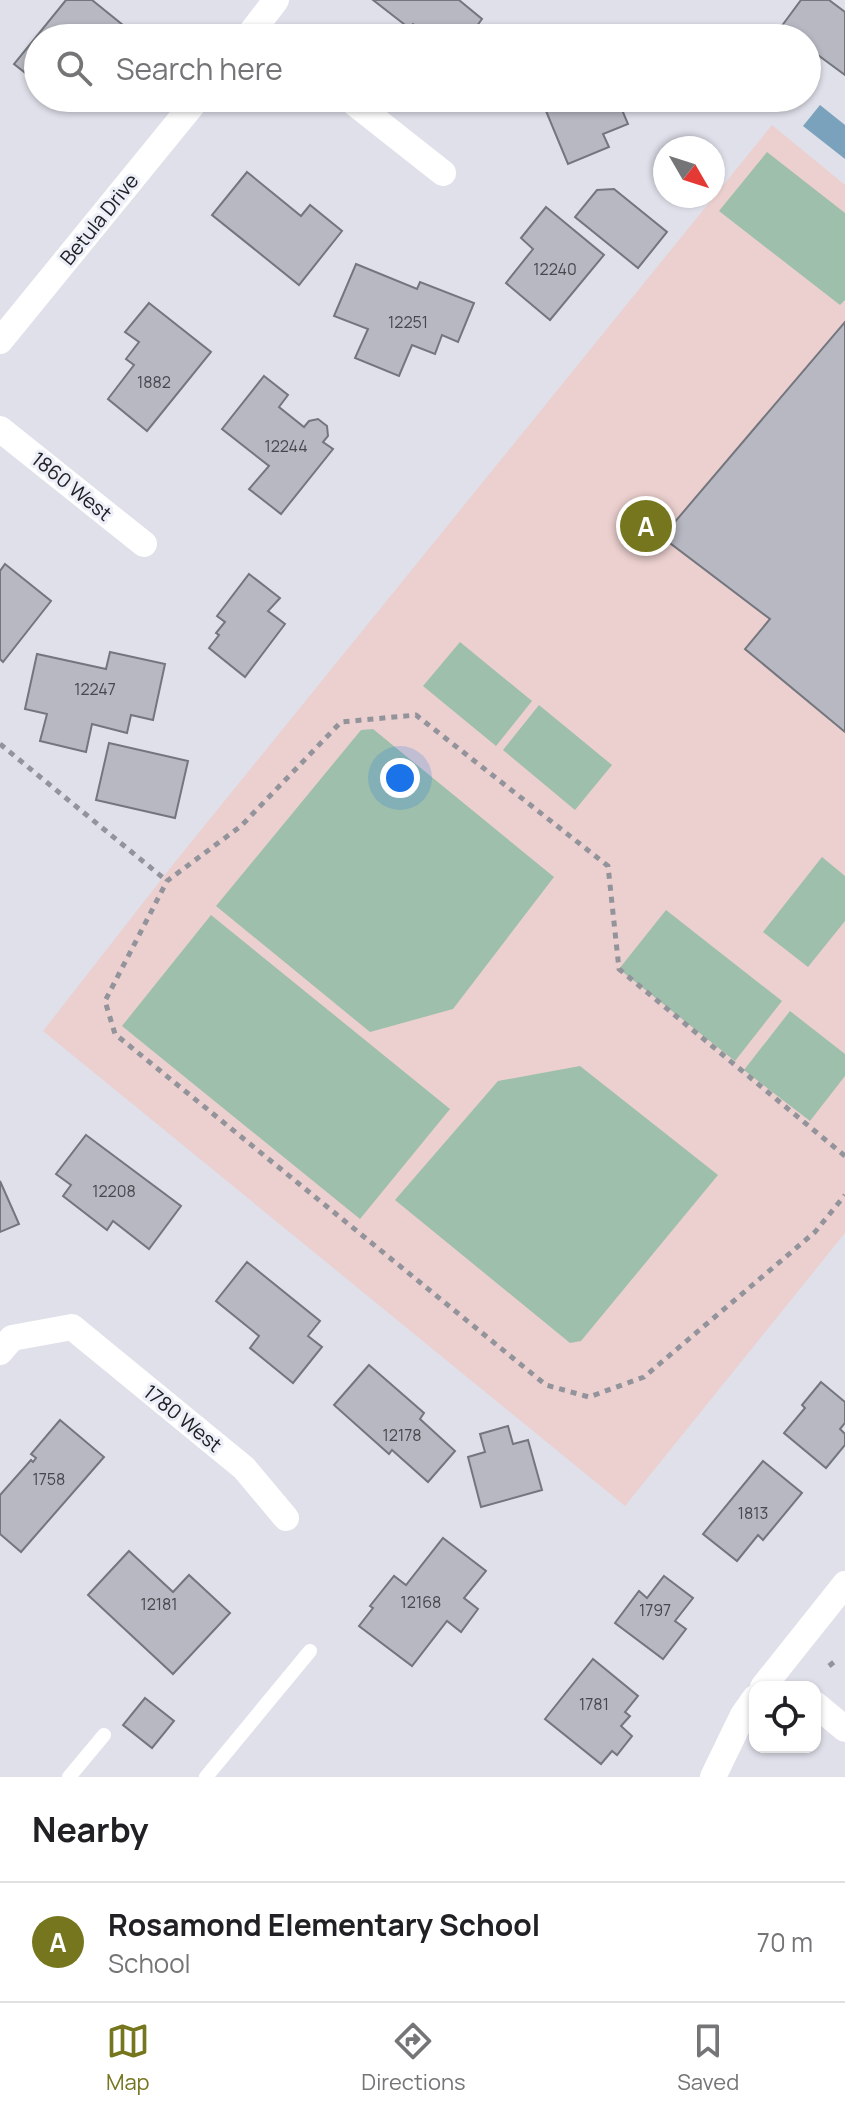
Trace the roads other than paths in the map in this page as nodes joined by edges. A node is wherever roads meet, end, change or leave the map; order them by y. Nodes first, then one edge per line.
1 (276, 0) edge
2 (263, 24) edge
3 (187, 112) edge
4 (366, 112) edge
5 (443, 173) dead end
6 (0, 341) edge
7 (0, 429) edge
8 (144, 544) dead end
9 (0, 1352) edge
10 (286, 1518) dead end
11 (845, 1584) edge
12 (310, 1651) dead end
13 (778, 1681) edge
14 (749, 1706) edge
15 (821, 1709) edge
16 (845, 1729) edge
17 (104, 1735) dead end
18 (69, 1777) edge
19 (206, 1777) edge
20 (713, 1777) edge

1 - 2 street
3 - 6 street, Betula Drive
4 - 5 street
7 - 8 street, 1860 West
9 - 10 street, 1780 West
11 - 13 street
12 - 19 lane
14 - 20 street
15 - 16 street
17 - 18 lane

